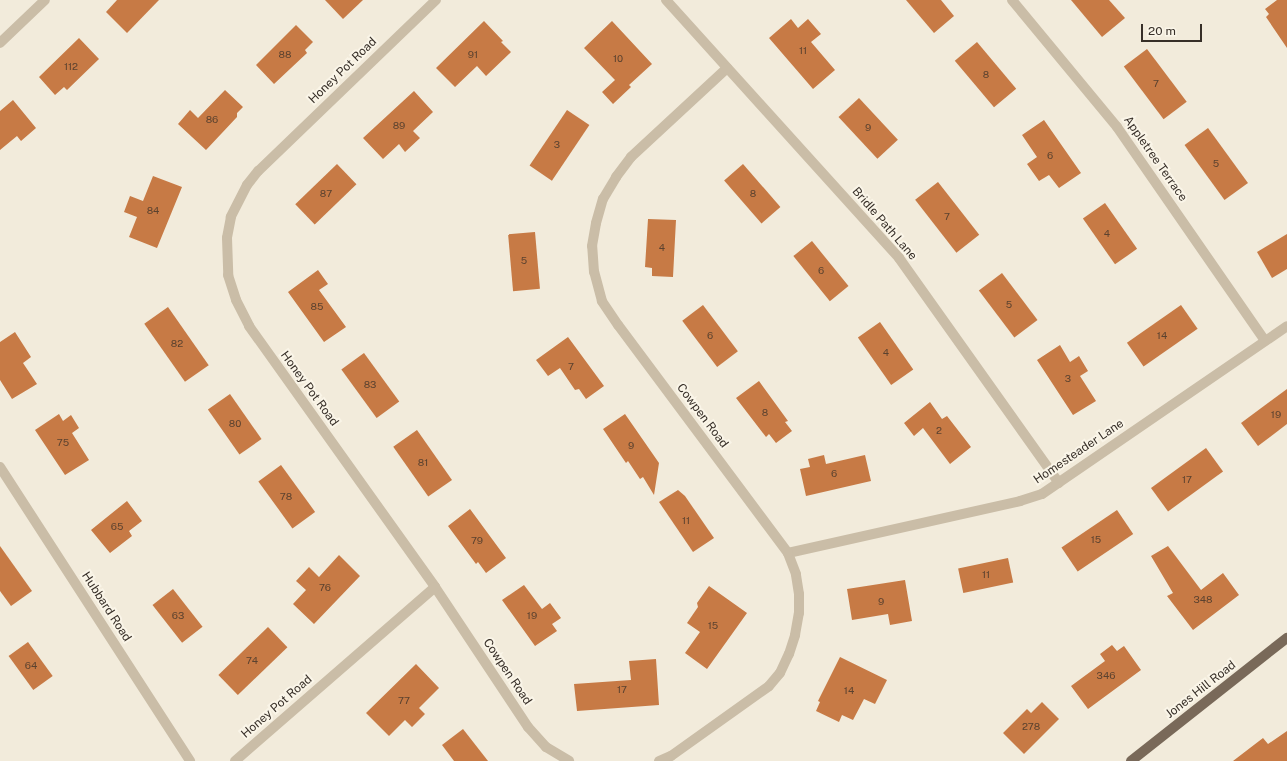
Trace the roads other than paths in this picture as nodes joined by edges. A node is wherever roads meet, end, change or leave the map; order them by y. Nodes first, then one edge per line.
1 (45, 0) edge
2 (436, 0) edge
3 (666, 0) edge
4 (1012, 0) edge
5 (0, 43) edge
6 (728, 68) junction
7 (1287, 326) edge
8 (1265, 341) junction
9 (0, 467) edge
10 (1059, 483) junction
11 (788, 553) junction
12 (435, 587) junction
13 (1287, 638) edge
14 (190, 761) edge
15 (235, 761) edge
16 (569, 761) edge
17 (659, 761) edge
18 (1131, 761) edge

1 - 5 street
2 - 12 street, Honey Pot Road
3 - 6 street, Bridle Path Lane
4 - 8 street, Appletree Terrace
6 - 10 street, Bridle Path Lane
6 - 11 street, Cowpen Road
7 - 8 street, Homesteader Lane
8 - 10 street, Homesteader Lane
9 - 14 street, Hubbard Road
10 - 11 street, Homesteader Lane
11 - 17 street, Cowpen Road
12 - 15 street, Honey Pot Road
12 - 16 street, Cowpen Road
13 - 18 main road, Jones Hill Road

